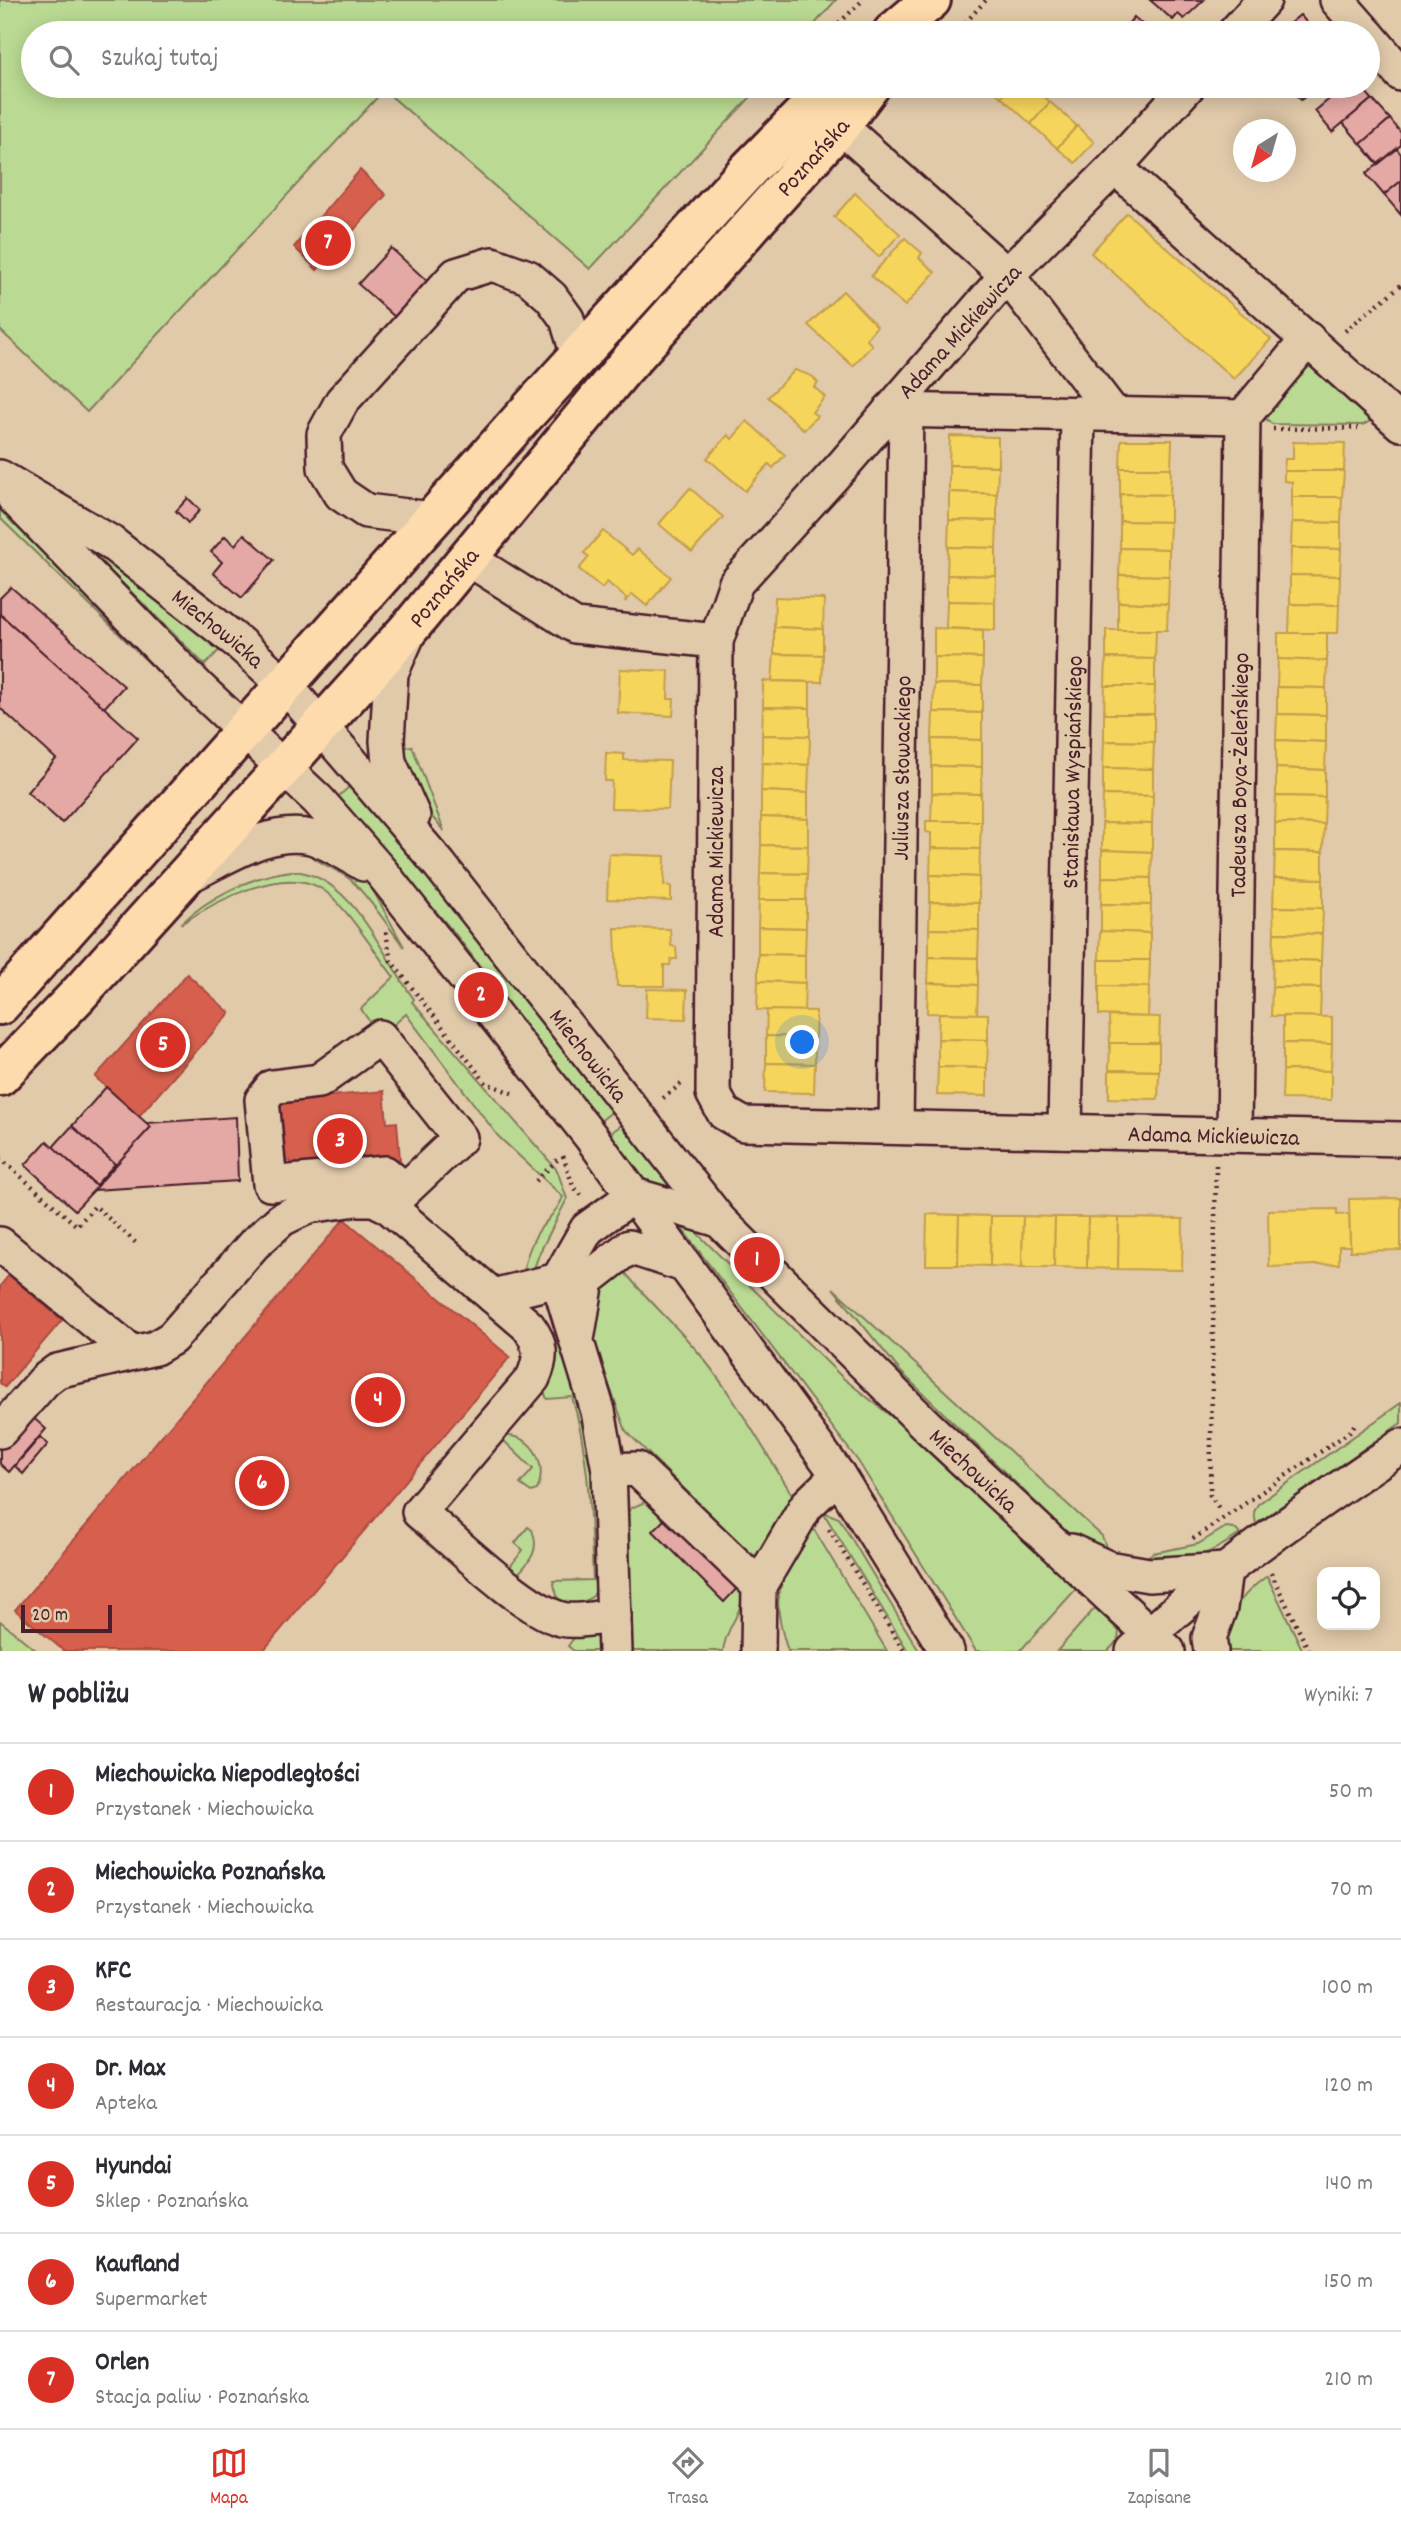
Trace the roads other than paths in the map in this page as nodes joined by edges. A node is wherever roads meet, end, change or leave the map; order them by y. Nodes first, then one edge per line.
1 (933, 0) edge
2 (1264, 0) edge
3 (1337, 0) edge
4 (907, 21) edge
5 (918, 21) edge
6 (1245, 21) edge
7 (1356, 21) edge
8 (1380, 49) edge
9 (1401, 74) edge
10 (1177, 98) edge
11 (828, 104) edge
12 (1115, 167) junction
13 (1007, 275) junction
14 (1315, 345) junction
15 (578, 356) junction
16 (898, 410) junction
17 (1078, 413) junction
18 (1113, 413) junction
19 (1243, 418) junction
20 (1401, 424) edge
21 (0, 477) edge
22 (0, 483) edge
23 (432, 519) junction
24 (467, 558) junction
25 (413, 624) junction
26 (716, 641) junction
27 (286, 686) junction
28 (321, 726) junction
29 (243, 732) junction
30 (285, 767) junction
31 (439, 864) junction
32 (382, 873) junction
33 (184, 878) junction
34 (0, 1004) edge
35 (0, 1076) edge
36 (896, 1126) junction
37 (1065, 1131) junction
38 (1226, 1134) junction
39 (1401, 1139) edge
40 (634, 1195) junction
41 (396, 1197) junction
42 (719, 1220) junction
43 (0, 1244) edge
44 (684, 1265) junction
45 (558, 1280) junction
46 (494, 1296) junction
47 (576, 1343) junction
48 (131, 1352) junction
49 (0, 1431) edge
50 (1401, 1446) edge
51 (609, 1470) junction
52 (838, 1475) junction
53 (1056, 1545) junction
54 (1225, 1570) junction
55 (760, 1586) junction
56 (614, 1616) junction
57 (1150, 1645) edge
58 (614, 1651) edge
59 (758, 1651) edge
60 (947, 1651) edge
61 (1211, 1651) edge

1 - 4 main road
1 - 5 main road
2 - 6 street
3 - 7 street
8 - 9 street
10 - 12 street, Adama Mickiewicza
11 - 13 street
11 - 15 main road, Poznańska
11 - 24 main road, Poznańska
12 - 13 street, Adama Mickiewicza
12 - 14 street
13 - 16 street, Adama Mickiewicza
13 - 18 street
14 - 19 street
14 - 20 street
15 - 23 main road, Poznańska
15 - 23 street
16 - 17 street
16 - 26 street, Adama Mickiewicza
16 - 36 street, Juliusza Słowackiego
17 - 18 street
17 - 37 street, Stanisława Wyspiańskiego
18 - 19 street
19 - 38 street, Tadeusza Boya-Żeleńskiego
21 - 27 street, Miechowicka
22 - 29 street, Miechowicka
23 - 27 main road, Poznańska
24 - 25 main road, Poznańska
24 - 26 street
25 - 28 main road, Poznańska
25 - 31 street
26 - 36 street, Adama Mickiewicza
27 - 28 street, Miechowicka
27 - 29 main road, Poznańska
28 - 30 main road, Poznańska
28 - 31 street, Miechowicka
29 - 30 street, Miechowicka
29 - 34 main road, Poznańska
30 - 32 street, Miechowicka
30 - 33 main road, Poznańska
31 - 42 street, Miechowicka
32 - 33 street
32 - 40 street, Miechowicka
33 - 35 main road, Poznańska
36 - 37 street, Adama Mickiewicza
37 - 38 street, Adama Mickiewicza
38 - 39 street, Adama Mickiewicza
40 - 42 street
40 - 44 street, Miechowicka
40 - 45 street
41 - 41 street
41 - 46 street
41 - 48 street
42 - 53 street, Miechowicka
43 - 48 street
44 - 47 street
44 - 52 street, Miechowicka
45 - 46 street
45 - 47 street
46 - 56 street
47 - 51 street
48 - 49 street
50 - 54 street
51 - 55 street
51 - 56 street
52 - 55 street
52 - 60 street, Miechowicka
53 - 54 street
53 - 57 street, Miechowicka
54 - 57 street
54 - 61 street
55 - 59 street
56 - 58 street

